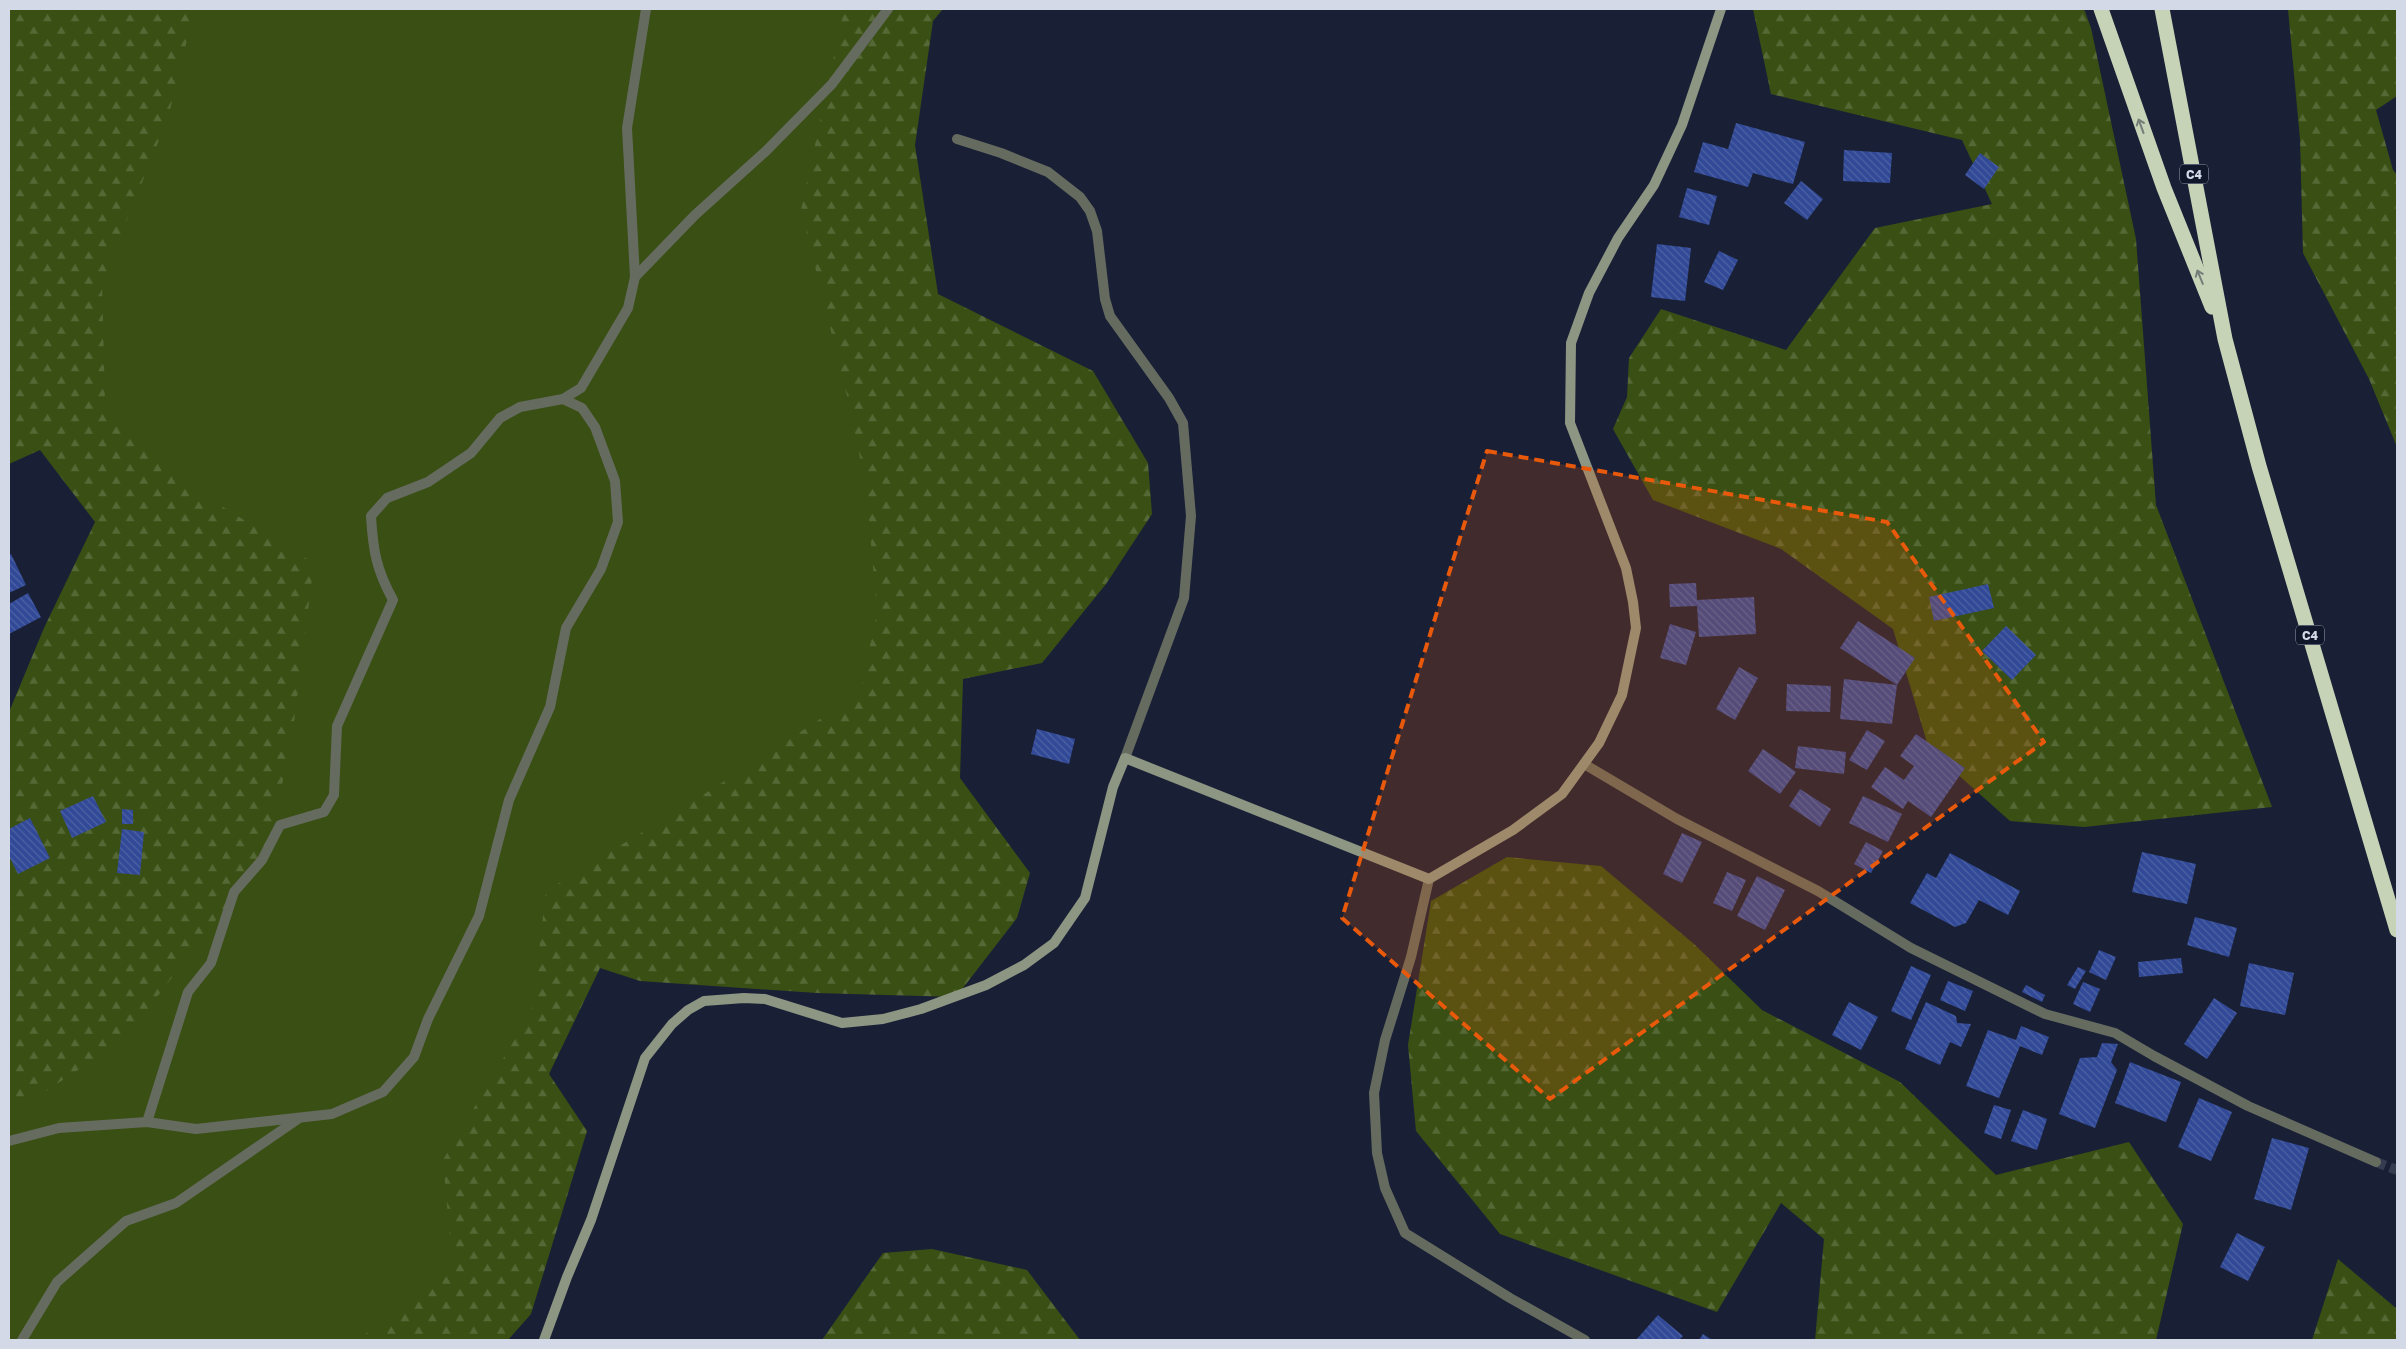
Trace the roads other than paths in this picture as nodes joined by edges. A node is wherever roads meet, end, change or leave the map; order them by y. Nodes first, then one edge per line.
1 (646, 9) edge
2 (888, 9) edge
3 (1721, 9) edge
4 (2100, 9) edge
5 (2162, 9) edge
6 (957, 140) dead end
7 (634, 277) junction
8 (2225, 339) junction
9 (563, 399) junction
10 (1125, 758) junction
11 (1584, 764) junction
12 (1429, 879) junction
13 (2397, 930) edge
14 (299, 1118) junction
15 (148, 1122) junction
16 (9, 1142) edge
17 (2376, 1162) tunnel mouth
18 (22, 1340) edge
19 (544, 1340) edge
20 (1585, 1340) edge

1 - 7 street
2 - 7 street
3 - 11 street
8 -> 4 highway
5 - 8 highway, C4
6 - 10 street
7 - 9 street
8 - 13 highway, C4
9 - 14 street
9 - 15 street
10 - 12 street
10 - 19 street
11 - 12 street
11 - 17 street
12 - 20 street
14 - 15 street
14 - 18 street
15 - 16 street

